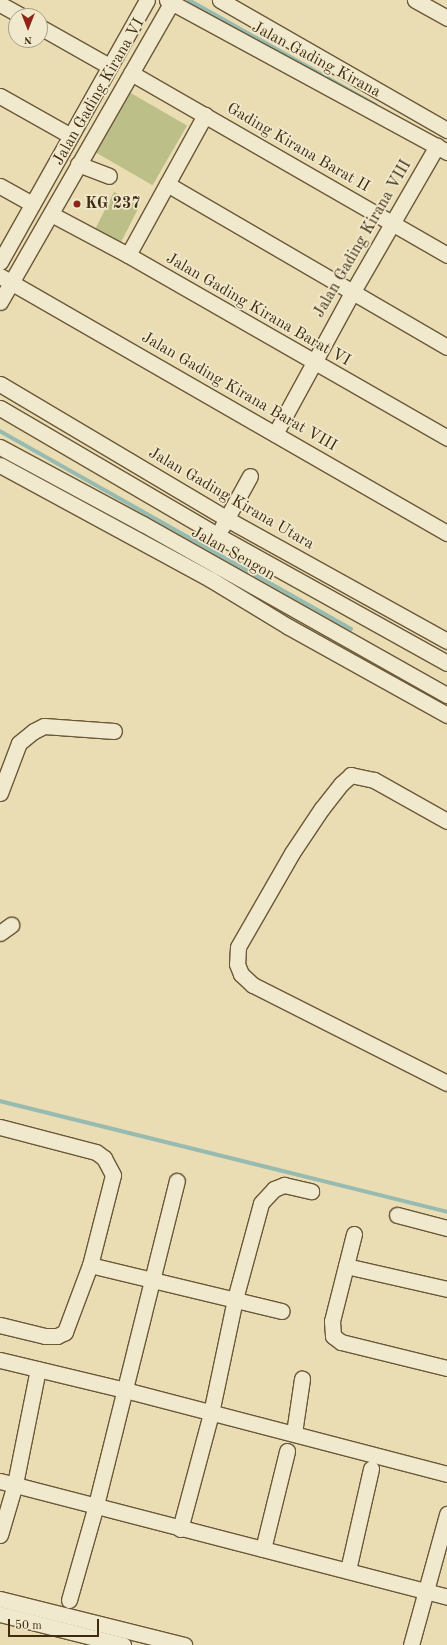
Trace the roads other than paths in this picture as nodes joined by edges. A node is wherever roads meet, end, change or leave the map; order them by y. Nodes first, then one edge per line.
1 (147, 0) edge
2 (220, 0) edge
3 (415, 0) edge
4 (171, 1) edge
5 (447, 18) edge
6 (48, 31) edge
7 (109, 66) junction
8 (131, 73) junction
9 (0, 96) edge
10 (205, 115) junction
11 (446, 128) edge
12 (70, 136) junction
13 (442, 149) edge
14 (78, 164) junction
15 (51, 170) junction
16 (109, 176) dead end
17 (68, 181) junction
18 (167, 184) junction
19 (0, 186) edge
20 (32, 204) junction
21 (51, 214) junction
22 (392, 224) junction
23 (128, 255) junction
24 (447, 255) edge
25 (0, 262) edge
26 (6, 279) edge
27 (352, 293) junction
28 (0, 302) edge
29 (447, 347) edge
30 (313, 363) junction
31 (0, 384) edge
32 (0, 408) edge
33 (275, 434) junction
34 (447, 438) edge
35 (0, 447) edge
36 (0, 466) edge
37 (250, 476) dead end
38 (227, 519) junction
39 (447, 533) edge
40 (217, 535) junction
41 (447, 641) edge
42 (447, 663) edge
43 (447, 695) edge
44 (447, 715) edge
45 (114, 731) dead end
46 (0, 793) edge
47 (447, 821) edge
48 (447, 1084) edge
49 (0, 1127) edge
50 (177, 1182) dead end
51 (311, 1191) dead end
52 (397, 1216) dead end
53 (447, 1228) edge
54 (354, 1234) dead end
55 (90, 1265) junction
56 (346, 1266) junction
57 (152, 1279) junction
58 (447, 1289) edge
59 (235, 1299) junction
60 (282, 1311) dead end
61 (0, 1325) edge
62 (0, 1360) edge
63 (447, 1368) edge
64 (38, 1369) junction
65 (302, 1379) dead end
66 (125, 1390) junction
67 (211, 1413) junction
68 (294, 1433) junction
69 (287, 1451) dead end
70 (371, 1469) dead end
71 (447, 1474) edge
72 (0, 1481) edge
73 (15, 1484) junction
74 (96, 1505) junction
75 (447, 1514) edge
76 (180, 1529) junction
77 (0, 1535) edge
78 (263, 1549) junction
79 (348, 1570) junction
80 (424, 1591) junction
81 (447, 1597) edge
82 (0, 1599) edge
83 (69, 1600) dead end
84 (0, 1614) edge
85 (123, 1645) edge
86 (184, 1645) edge
87 (411, 1645) edge

1 - 7 street, Jalan Gading Kirana VI
2 - 11 street, Jalan Gading Kirana
3 - 5 street
4 - 8 street, Jalan Gading Kirana VI
4 - 13 street, Jalan Gading Kirana
6 - 7 street
7 - 12 street, Jalan Gading Kirana VI
8 - 10 street, Gading Kirana Barat II
8 - 14 street, Jalan Gading Kirana VI
9 - 12 street
10 - 18 street
10 - 22 street, Gading Kirana Barat II
12 - 15 street, Jalan Gading Kirana VI
13 - 22 street, Jalan Gading Kirana VIII
14 - 16 street
14 - 17 street, Jalan Gading Kirana VI
15 - 17 street, Jalan Gading Kirana VI
15 - 20 street, Jalan Gading Kirana VI
17 - 21 street, Jalan Gading Kirana VI
18 - 23 street
18 - 27 street
19 - 20 street
20 - 25 street, Jalan Gading Kirana VI
21 - 23 street, Jalan Gading Kirana Barat VI
21 - 26 street, Jalan Gading Kirana VI
22 - 24 street, Gading Kirana Barat II
22 - 27 street, Jalan Gading Kirana VIII
23 - 30 street, Jalan Gading Kirana Barat VI
26 - 28 street, Jalan Gading Kirana VI
26 - 33 street, Jalan Gading Kirana Barat VIII
27 - 29 street
27 - 30 street, Jalan Gading Kirana VIII
30 - 33 street, Jalan Gading Kirana VIII
30 - 34 street, Jalan Gading Kirana Barat VI
31 - 38 street, Jalan Gading Kirana Utara
32 - 40 street
33 - 39 street, Jalan Gading Kirana Barat VIII
35 - 43 street, Jalan Sengon
36 - 44 street
37 - 38 street
38 - 40 street
38 - 41 street, Jalan Gading Kirana Utara
40 - 42 street
45 - 46 street
47 - 48 street
49 - 55 street
50 - 57 street
51 - 59 street
52 - 53 street
54 - 56 street
55 - 57 street
55 - 61 street
56 - 58 street
56 - 63 street
57 - 59 street
57 - 66 street
59 - 60 street
59 - 67 street
62 - 64 street
64 - 66 street
64 - 73 street
65 - 68 street
66 - 67 street
66 - 74 street
67 - 68 street
67 - 76 street
68 - 71 street
69 - 78 street
70 - 79 street
72 - 73 street
73 - 74 street
73 - 77 street
74 - 76 street
74 - 83 street
75 - 80 street
76 - 78 street
78 - 79 street
79 - 80 street
80 - 81 street
80 - 87 street
82 - 86 street
84 - 85 street

